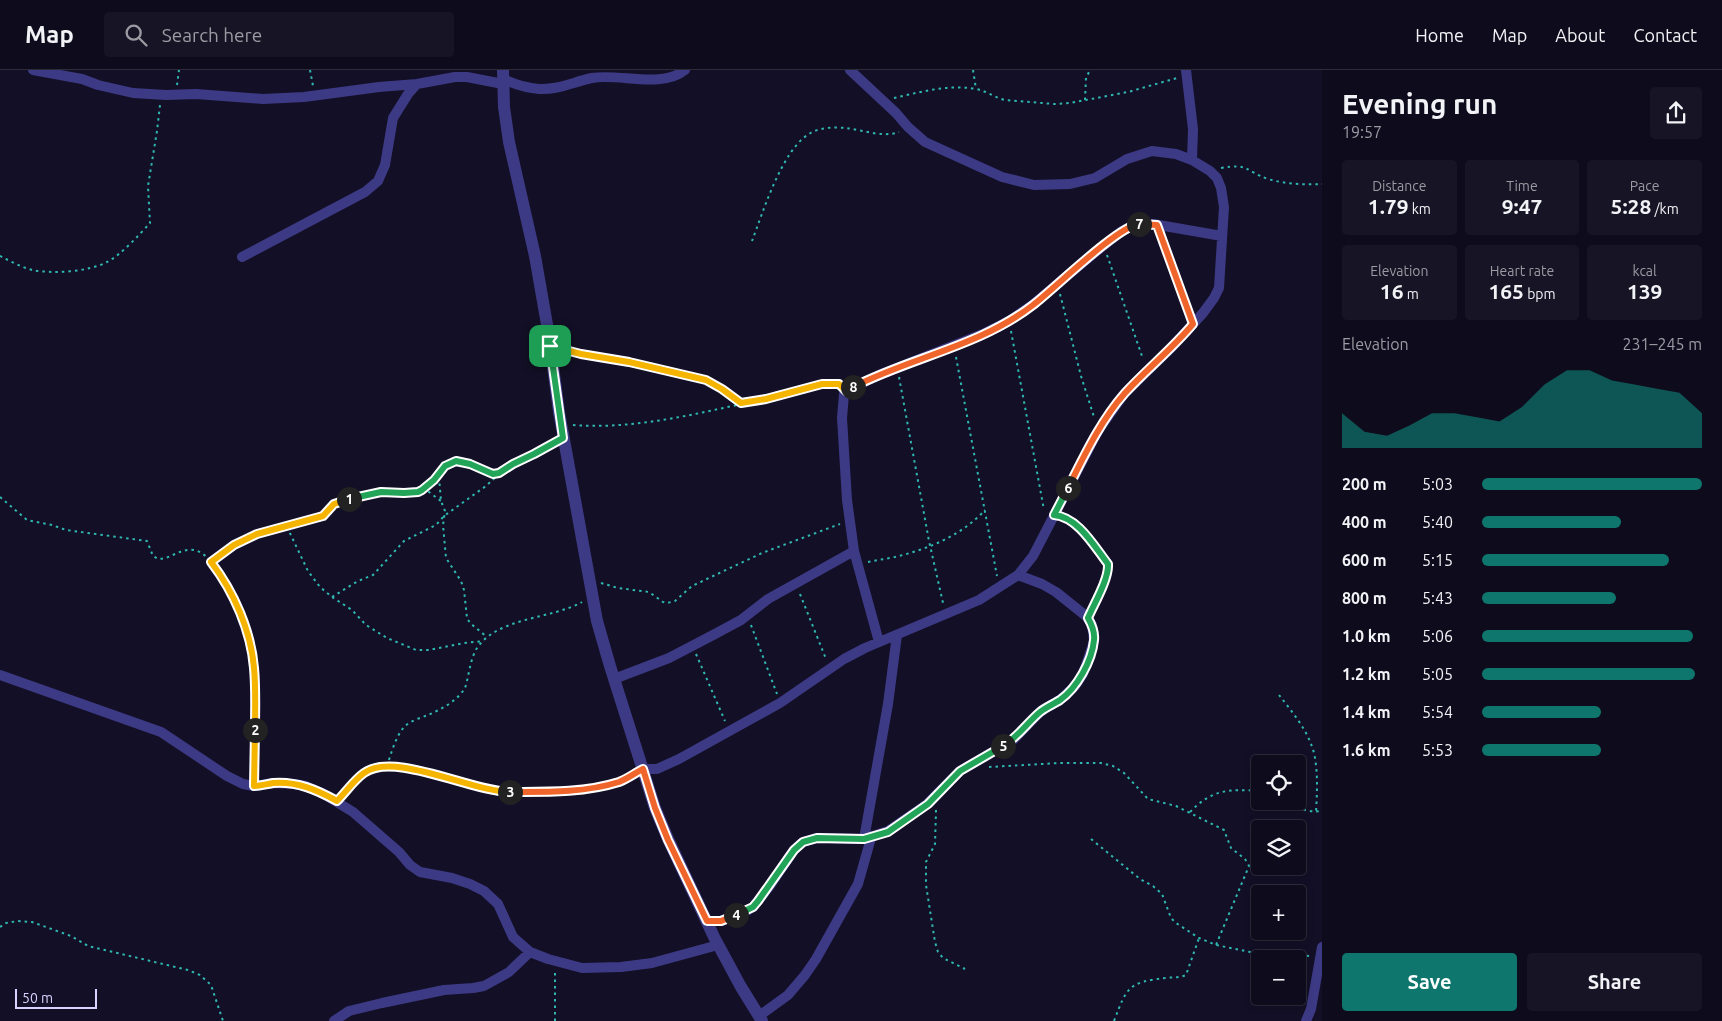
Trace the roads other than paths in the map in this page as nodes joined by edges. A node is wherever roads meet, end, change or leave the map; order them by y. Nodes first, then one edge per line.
1 (33, 70) edge
2 (685, 70) edge
3 (850, 70) edge
4 (1186, 73) edge
5 (503, 78) edge
6 (417, 84) junction
7 (1192, 160) junction
8 (1222, 236) junction
9 (242, 257) dead end
10 (854, 551) junction
11 (1018, 575) junction
12 (897, 635) junction
13 (879, 642) junction
14 (0, 675) edge
15 (614, 679) junction
16 (643, 769) junction
17 (868, 839) junction
18 (707, 921) junction
19 (718, 945) junction
20 (530, 952) junction
21 (1321, 952) edge
22 (761, 1019) edge
23 (334, 1021) edge
24 (1306, 1021) edge

1 - 6 street
2 - 5 street
3 - 7 street
4 - 7 street
5 - 6 street
5 - 15 street
6 - 9 street
7 - 8 street
8 - 10 street
8 - 11 street
10 - 13 street
10 - 15 street
11 - 12 street
11 - 17 street
12 - 13 street
12 - 17 street
13 - 16 street
14 - 20 street
15 - 16 street
16 - 18 street
17 - 18 street
17 - 22 street
18 - 19 street
19 - 20 street
19 - 22 street
20 - 23 street
21 - 24 street

